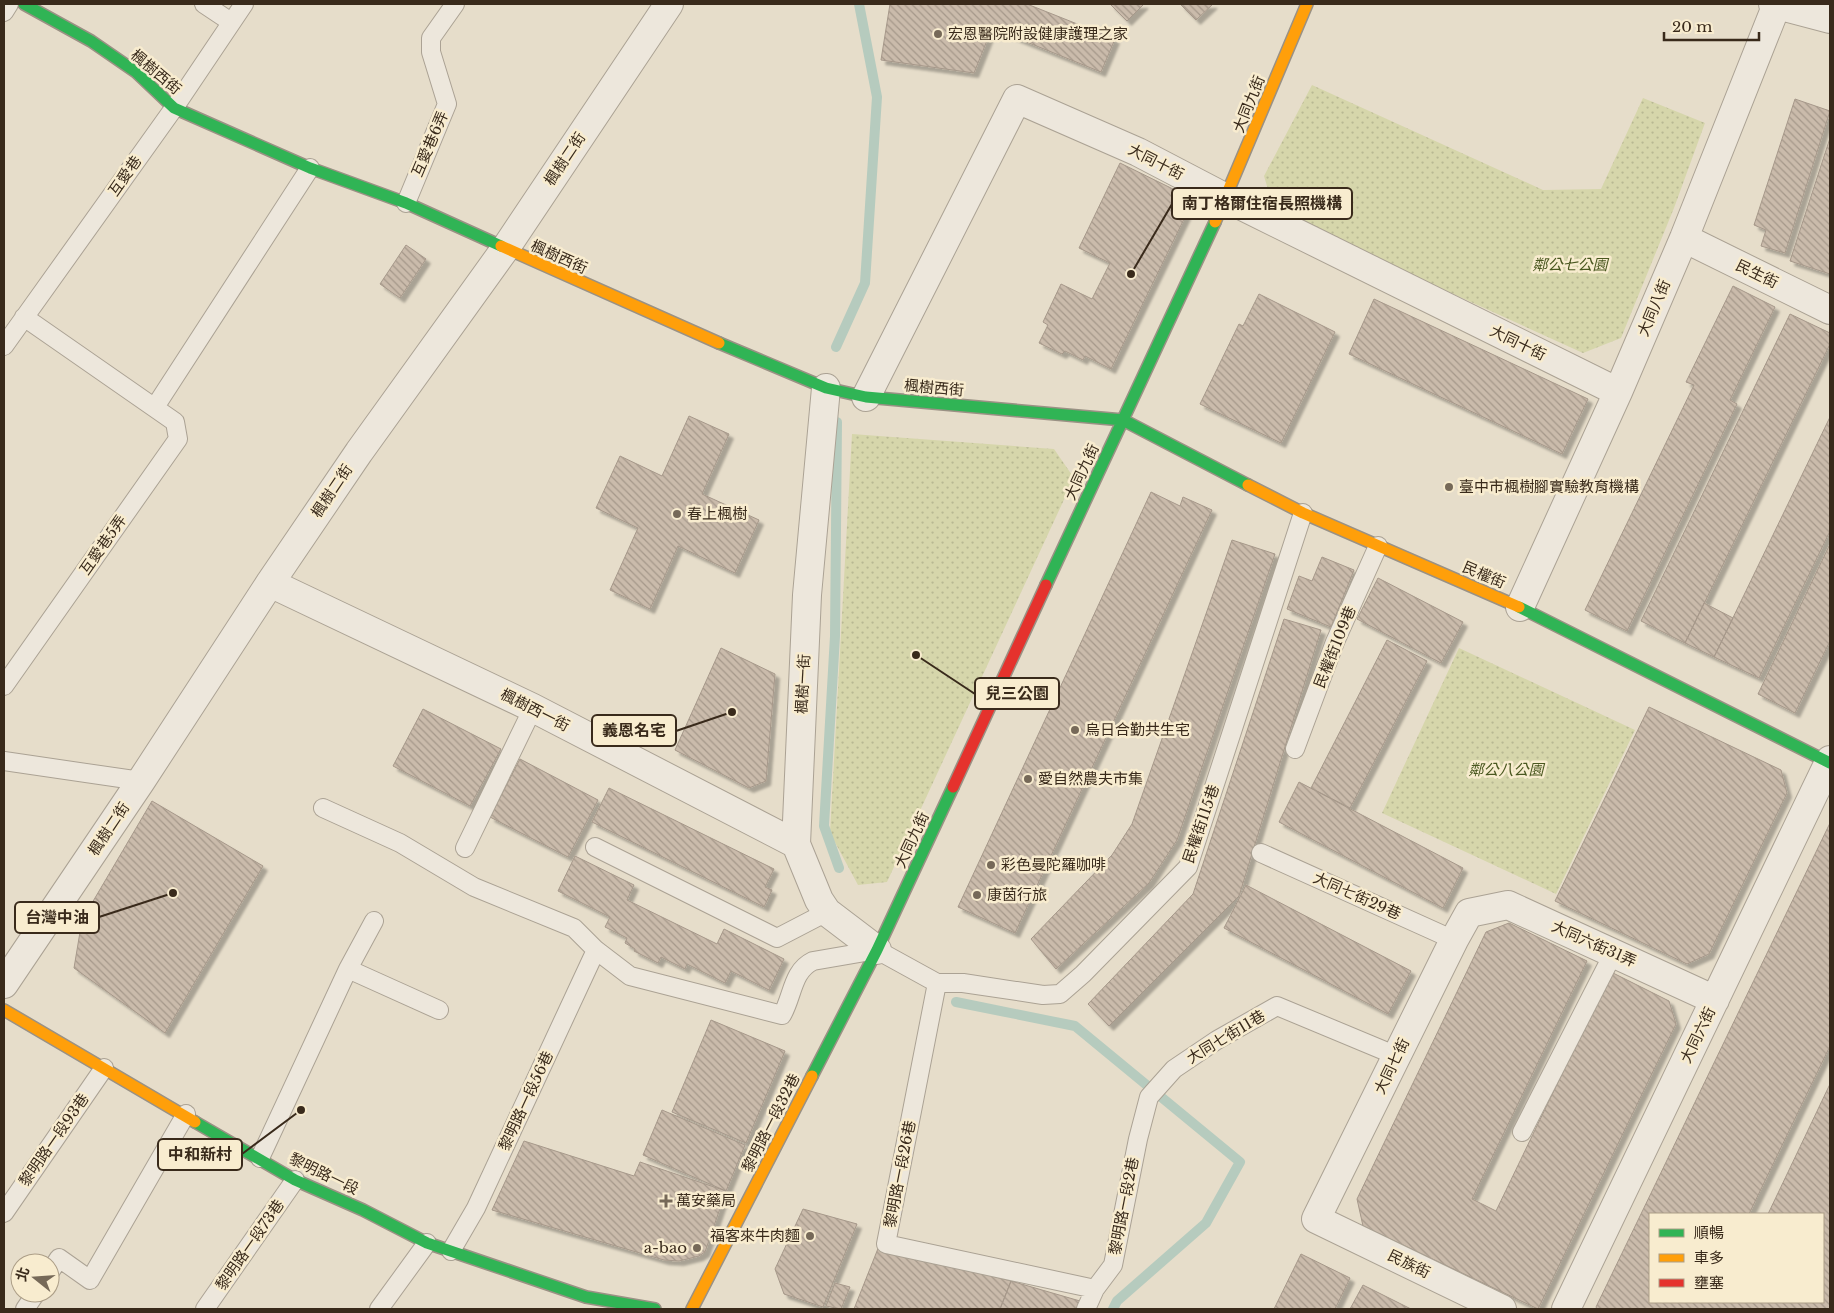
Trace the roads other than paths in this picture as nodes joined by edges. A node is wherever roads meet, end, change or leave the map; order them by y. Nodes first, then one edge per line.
1 (10, 4) edge
2 (24, 4) edge
3 (204, 4) edge
4 (244, 4) edge
5 (455, 4) edge
6 (669, 4) edge
7 (1307, 4) edge
8 (1776, 4) edge
9 (4, 12) edge
10 (1830, 19) edge
11 (231, 22) junction
12 (174, 108) junction
13 (310, 168) junction
14 (1226, 198) junction
15 (406, 203) junction
16 (1684, 238) junction
17 (505, 249) junction
18 (1830, 310) edge
19 (24, 317) junction
20 (4, 346) edge
21 (826, 388) junction
22 (1618, 392) junction
23 (866, 397) junction
24 (155, 407) junction
25 (1123, 420) junction
26 (1303, 513) junction
27 (1378, 546) junction
28 (270, 583) junction
29 (1520, 608) junction
30 (4, 686) edge
31 (534, 708) junction
32 (1294, 749) dead end
33 (4, 761) edge
34 (1830, 762) edge
35 (142, 780) junction
36 (324, 808) dead end
37 (796, 844) junction
38 (595, 847) dead end
39 (465, 848) dead end
40 (1261, 853) dead end
41 (827, 912) junction
42 (1470, 913) joint
43 (374, 921) dead end
44 (1454, 940) junction
45 (596, 950) junction
46 (877, 950) junction
47 (1614, 952) junction
48 (348, 969) junction
49 (937, 983) junction
50 (4, 984) edge
51 (1715, 1000) junction
52 (4, 1010) edge
53 (439, 1010) dead end
54 (1397, 1056) junction
55 (104, 1068) junction
56 (1149, 1097) joint
57 (186, 1114) junction
58 (1522, 1132) dead end
59 (260, 1158) junction
60 (295, 1180) junction
61 (4, 1212) edge
62 (1316, 1219) joint
63 (427, 1242) junction
64 (451, 1250) junction
65 (60, 1259) edge
66 (1095, 1289) junction
67 (582, 1303) edge
68 (205, 1309) edge
69 (379, 1309) edge
70 (655, 1309) edge
71 (692, 1309) edge
72 (1086, 1309) edge
73 (1502, 1309) edge
74 (1566, 1309) edge

1 - 9 lane
2 - 12 street, 楓樹西街
3 - 11 lane
4 - 11 lane, 互愛巷
5 - 15 lane, 互愛巷6弄
6 - 17 street, 楓樹二街
7 - 14 street, 大同九街
8 - 10 street
8 - 16 street, 大同八街
11 - 12 lane, 互愛巷
12 - 13 street, 楓樹西街
12 - 19 lane, 互愛巷
13 - 15 street, 楓樹西街
13 - 24 lane
14 - 22 street, 大同十街
14 - 23 street, 大同十街
14 - 25 street, 大同九街
15 - 17 street, 楓樹西街
16 - 18 street, 民生街
16 - 22 street, 大同八街
17 - 21 street, 楓樹西街
17 - 28 street, 楓樹二街
19 - 20 lane, 互愛巷
19 - 24 lane, 互愛巷5弄
21 - 23 street, 楓樹西街
21 - 37 street, 楓樹一街
22 - 29 street, 大同八街
23 - 25 street, 楓樹西街
24 - 30 lane, 互愛巷5弄
25 - 26 street, 民權街
25 - 46 street, 大同九街
26 - 27 street, 民權街
26 - 49 lane, 民權街115巷
27 - 29 street, 民權街
27 - 32 lane, 民權街109巷
28 - 31 street, 楓樹西一街
28 - 35 street, 楓樹二街
29 - 34 street, 民權街
31 - 37 street, 楓樹西一街
31 - 39 lane
33 - 35 lane
34 - 51 street, 大同六街
35 - 50 street, 楓樹二街
36 - 45 lane
37 - 41 street, 楓樹一街
38 - 41 lane
40 - 44 lane, 大同七街29巷
41 - 46 street, 楓樹一街
42 - 44 street, 大同七街
42 - 47 street, 大同六街31弄
43 - 48 lane
44 - 54 street, 大同七街
45 - 46 lane
45 - 64 lane, 黎明路一段56巷
46 - 49 lane, 民權街115巷
46 - 71 street, 黎明路一段32巷
47 - 51 street, 大同六街31弄
47 - 58 lane
48 - 53 lane
48 - 59 lane
49 - 66 lane, 黎明路一段26巷
51 - 74 street, 大同六街
52 - 55 street, 黎明路一段
54 - 56 lane, 大同七街11巷
54 - 62 street, 大同七街
55 - 57 street, 黎明路一段
55 - 61 lane, 黎明路一段93巷
56 - 66 lane, 黎明路一段2巷
57 - 59 street, 黎明路一段
57 - 65 lane
59 - 60 street, 黎明路一段
60 - 63 street, 黎明路一段
60 - 68 lane, 黎明路一段73巷
62 - 73 street, 民族街
63 - 64 street, 黎明路一段
63 - 69 lane
64 - 67 street, 黎明路一段
66 - 72 lane, 黎明路一段2巷
67 - 70 street, 黎明路一段

